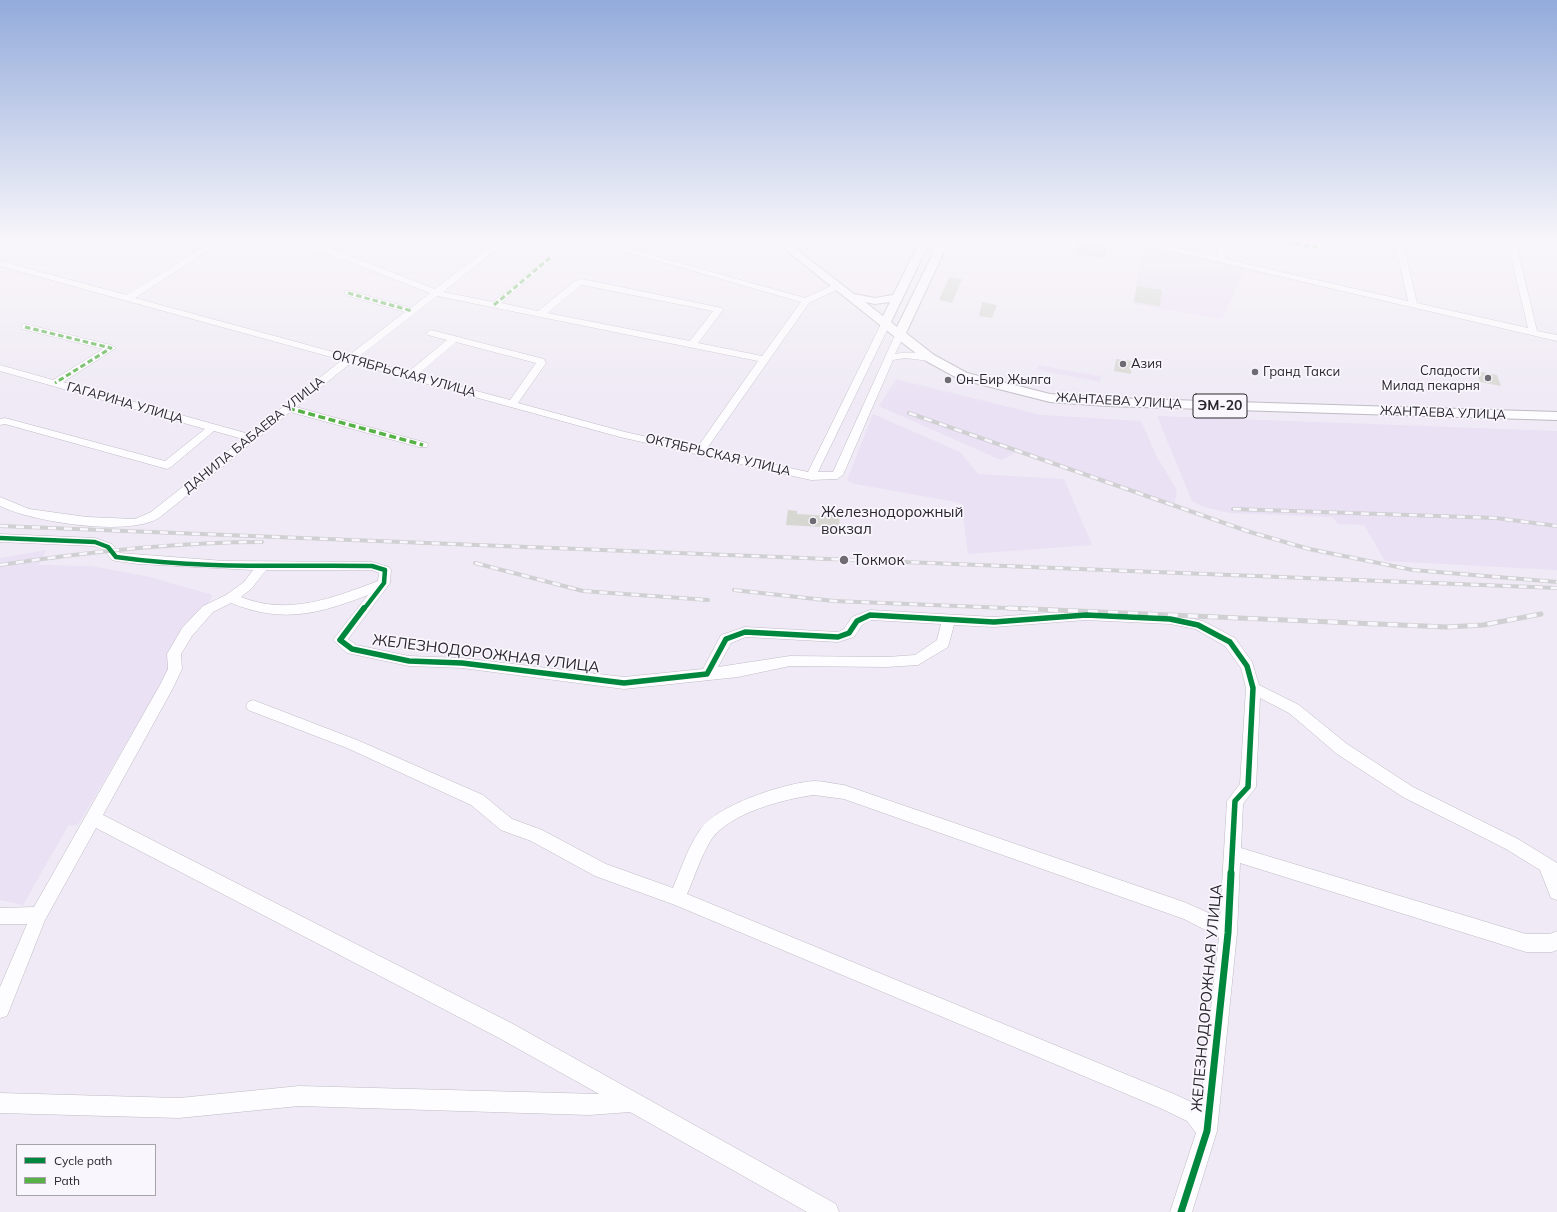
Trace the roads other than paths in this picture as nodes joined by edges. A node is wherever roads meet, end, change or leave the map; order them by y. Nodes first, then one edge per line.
1 (116, 296) edge
2 (133, 296) edge
3 (357, 296) edge
4 (433, 296) edge
5 (449, 296) edge
6 (505, 296) edge
7 (562, 296) edge
8 (648, 296) edge
9 (787, 296) edge
10 (818, 296) edge
11 (918, 296) edge
12 (1376, 296) edge
13 (1411, 296) edge
14 (1524, 296) edge
15 (852, 297) joint
16 (897, 298) joint
17 (128, 299) junction
18 (806, 301) junction
19 (1413, 304) junction
20 (494, 305) junction
21 (412, 311) junction
22 (540, 314) junction
23 (885, 324) junction
24 (25, 327) dead end
25 (1533, 332) junction
26 (431, 334) dead end
27 (899, 335) junction
28 (1557, 338) edge
29 (454, 339) junction
30 (692, 345) junction
31 (889, 358) junction
32 (930, 358) junction
33 (350, 359) junction
34 (764, 359) junction
35 (0, 368) edge
36 (409, 376) junction
37 (55, 383) junction
38 (512, 404) junction
39 (288, 408) junction
40 (1557, 416) edge
41 (0, 422) edge
42 (213, 427) junction
43 (250, 438) junction
44 (423, 445) dead end
45 (700, 451) junction
46 (811, 476) junction
47 (0, 502) edge
48 (0, 538) edge
49 (264, 564) junction
50 (384, 584) junction
51 (232, 598) junction
52 (949, 619) junction
53 (707, 674) junction
54 (1253, 688) junction
55 (253, 706) dead end
56 (94, 819) junction
57 (1231, 853) junction
58 (1552, 869) edge
59 (1557, 892) edge
60 (677, 898) junction
61 (39, 915) junction
62 (0, 916) edge
63 (1228, 933) junction
64 (1557, 940) edge
65 (0, 1009) edge
66 (630, 1102) junction
67 (0, 1104) edge
68 (1207, 1131) junction
69 (828, 1212) edge
70 (1181, 1212) edge

1 - 17 street, ОКТЯБРЬСКАЯ УЛИЦА
2 - 17 street
3 - 21 street
4 - 21 street, ДАНИЛА БАБАЕВА УЛИЦА
5 - 20 street
6 - 20 street
7 - 22 street
8 - 30 street
9 - 18 street
10 - 18 street
11 - 27 main road
12 - 19 street
13 - 19 street
14 - 25 street
15 - 16 main road
15 - 23 main road, ЖАНТАЕВА УЛИЦА / ЭМ-20
16 - 23 main road
17 - 33 street, ОКТЯБРЬСКАЯ УЛИЦА
18 - 34 street
19 - 25 street
20 - 22 street
21 - 33 street, ДАНИЛА БАБАЕВА УЛИЦА
22 - 30 street
23 - 27 main road, ЖАНТАЕВА УЛИЦА / ЭМ-20
23 - 46 street
24 - 37 street
25 - 28 street
26 - 29 street
27 - 31 street
27 - 32 main road, ЖАНТАЕВА УЛИЦА / ЭМ-20
29 - 36 street
29 - 38 street
30 - 34 street
31 - 32 street
31 - 46 street, ОКТЯБРЬСКАЯ УЛИЦА
32 - 40 main road, ЖАНТАЕВА УЛИЦА / ЭМ-20
33 - 36 street, ОКТЯБРЬСКАЯ УЛИЦА
33 - 39 street, ДАНИЛА БАБАЕВА УЛИЦА
34 - 45 street
35 - 37 street, ГАГАРИНА УЛИЦА
36 - 38 street, ОКТЯБРЬСКАЯ УЛИЦА
37 - 42 street, ГАГАРИНА УЛИЦА
38 - 45 street, ОКТЯБРЬСКАЯ УЛИЦА
39 - 43 street, ДАНИЛА БАБАЕВА УЛИЦА
39 - 44 street
41 - 42 street
42 - 43 street, ГАГАРИНА УЛИЦА
43 - 47 street, ДАНИЛА БАБАЕВА УЛИЦА
45 - 46 street, ОКТЯБРЬСКАЯ УЛИЦА
48 - 49 street
49 - 50 street
49 - 51 street
50 - 51 street
50 - 53 street, ЖЕЛЕЗНОДОРОЖНАЯ УЛИЦА
51 - 56 street
52 - 53 street, ЖЕЛЕЗНОДОРОЖНАЯ УЛИЦА
52 - 53 street, ЖЕЛЕЗНОДОРОЖНАЯ УЛИЦА
52 - 54 street, ЖЕЛЕЗНОДОРОЖНАЯ УЛИЦА
54 - 57 street, ЖЕЛЕЗНОДОРОЖНАЯ УЛИЦА
54 - 58 street
55 - 60 street
56 - 61 street
56 - 66 street
57 - 63 street, ЖЕЛЕЗНОДОРОЖНАЯ УЛИЦА
57 - 64 street
58 - 59 street
60 - 63 street
60 - 68 street
61 - 62 street
61 - 65 street
63 - 68 street, ЖЕЛЕЗНОДОРОЖНАЯ УЛИЦА
66 - 67 street
66 - 69 street
68 - 70 street, ЖЕЛЕЗНОДОРОЖНАЯ УЛИЦА

